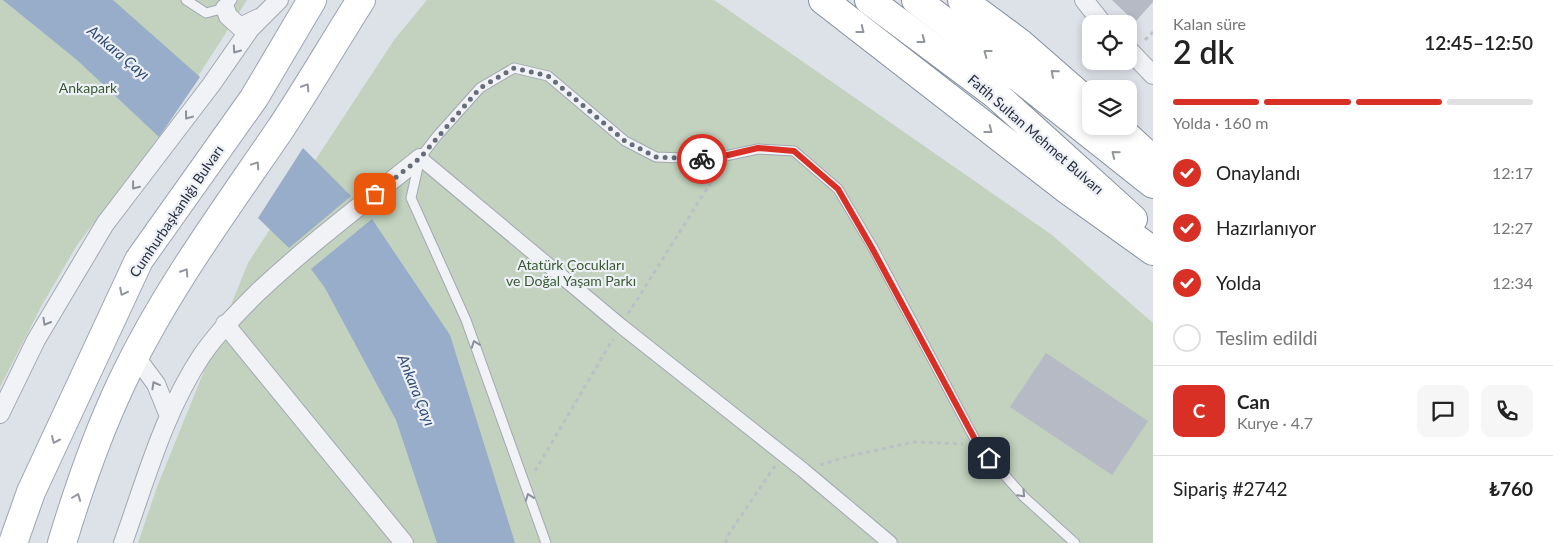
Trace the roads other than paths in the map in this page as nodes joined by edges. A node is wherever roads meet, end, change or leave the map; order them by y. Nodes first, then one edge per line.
1 (186, 0) edge
2 (279, 0) edge
3 (312, 0) edge
4 (361, 0) edge
5 (822, 0) edge
6 (869, 0) edge
7 (916, 0) edge
8 (962, 0) edge
9 (1084, 0) edge
10 (228, 4) edge
11 (1096, 15) edge
12 (264, 16) junction
13 (1137, 58) edge
14 (1153, 75) edge
15 (1082, 97) edge
16 (1126, 135) edge
17 (420, 158) junction
18 (1153, 160) edge
19 (1153, 184) edge
20 (1153, 236) edge
21 (1153, 251) edge
22 (225, 324) junction
23 (136, 357) junction
24 (0, 414) edge
25 (169, 416) junction
26 (13, 543) edge
27 (62, 543) edge
28 (123, 543) edge
29 (404, 543) edge
30 (546, 543) edge
31 (890, 543) edge
32 (1075, 543) edge

1 - 10 lane
2 - 12 street
3 -> 26 main road, Cumhurbaşkanlığı Bulvarı
23 -> 4 main road
5 -> 21 main road
6 -> 20 main road, Fatih Sultan Mehmet Bulvarı
19 -> 7 main road
15 -> 8 main road
9 - 11 street
10 - 12 street
12 -> 24 street
13 - 14 street
16 - 18 main road
17 - 22 street
30 -> 17 lane
17 - 31 street
17 -> 32 lane
22 - 25 street
22 - 29 street
25 -> 23 street
27 -> 23 main road
25 - 28 street

